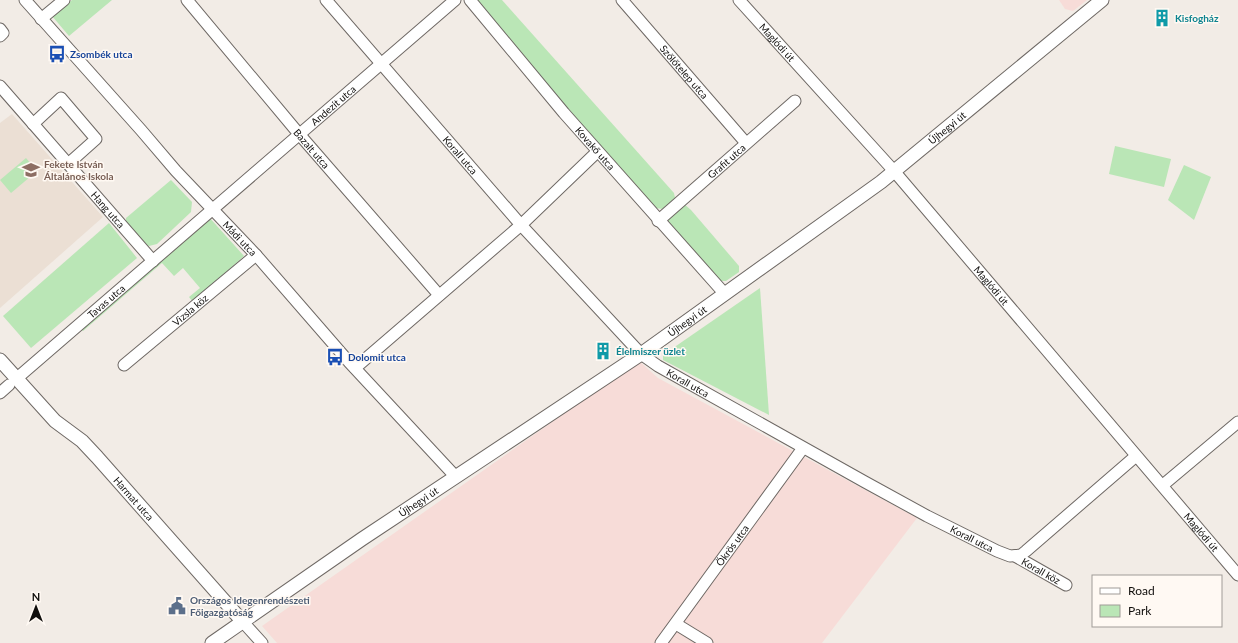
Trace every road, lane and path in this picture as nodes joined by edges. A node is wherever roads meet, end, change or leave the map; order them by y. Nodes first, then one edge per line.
1 (25, 0) edge
2 (64, 0) edge
3 (187, 0) edge
4 (326, 0) edge
5 (455, 0) edge
6 (470, 0) edge
7 (622, 0) edge
8 (739, 0) edge
9 (1102, 0) edge
10 (41, 19) junction
11 (0, 29) edge
12 (0, 36) edge
13 (381, 63) junction
14 (0, 86) edge
15 (795, 101) dead end
16 (33, 124) junction
17 (299, 134) junction
18 (746, 143) junction
19 (597, 152) junction
20 (68, 164) junction
21 (894, 171) junction
22 (212, 210) junction
23 (658, 221) junction
24 (521, 224) junction
25 (256, 255) junction
26 (152, 261) junction
27 (724, 293) junction
28 (439, 295) junction
29 (641, 354) junction
30 (0, 360) edge
31 (124, 365) dead end
32 (355, 368) junction
33 (9, 386) edge
34 (1238, 422) edge
35 (803, 448) junction
36 (1136, 456) junction
37 (455, 476) junction
38 (1162, 486) junction
39 (1015, 556) junction
40 (1238, 575) edge
41 (1066, 585) dead end
42 (243, 622) junction
43 (676, 624) junction
44 (212, 643) edge
45 (262, 643) edge
46 (661, 643) edge
47 (707, 643) edge

1 - 10 street, Mádi utca
2 - 10 street
3 - 17 street, Bazalt utca
4 - 13 street, Korall utca
5 - 13 street, Andezit utca
6 - 19 street, Kovakő utca
7 - 18 street, Szőlőtelep utca
8 - 21 street, Maglódi út
9 - 21 street, Újhegyi út
10 - 22 street, Mádi utca
11 - 12 street
13 - 17 street, Andezit utca
13 - 24 street, Korall utca
14 - 16 street, Hang utca
15 - 18 street, Grafit utca
16 - 20 street, Hang utca
16 - 20 street
17 - 22 street, Andezit utca
17 - 28 street, Bazalt utca
18 - 23 street, Grafit utca
19 - 23 street, Kovakő utca
19 - 24 street
20 - 26 street, Hang utca
21 - 27 street, Újhegyi út
21 - 36 street, Maglódi út
22 - 25 street, Mádi utca
22 - 26 street, Tavas utca
23 - 27 street, Kovakő utca
24 - 28 street
24 - 29 street, Korall utca
25 - 31 street, Vizsla köz
25 - 32 street, Mádi utca
26 - 33 street, Tavas utca
27 - 29 street, Újhegyi út
28 - 32 street
29 - 35 street, Korall utca
29 - 37 street, Újhegyi út
30 - 33 street, Harmat utca
32 - 37 street, Mádi utca
33 - 42 street, Harmat utca
34 - 38 street
35 - 39 street, Korall utca
35 - 43 street, Ökrös utca
36 - 38 street, Maglódi út
36 - 39 street
37 - 42 street, Újhegyi út
38 - 40 street, Maglódi út
39 - 41 street, Korall köz
42 - 44 street, Újhegyi út
42 - 45 street, Harmat utca
43 - 46 street, Ökrös utca
43 - 47 street

